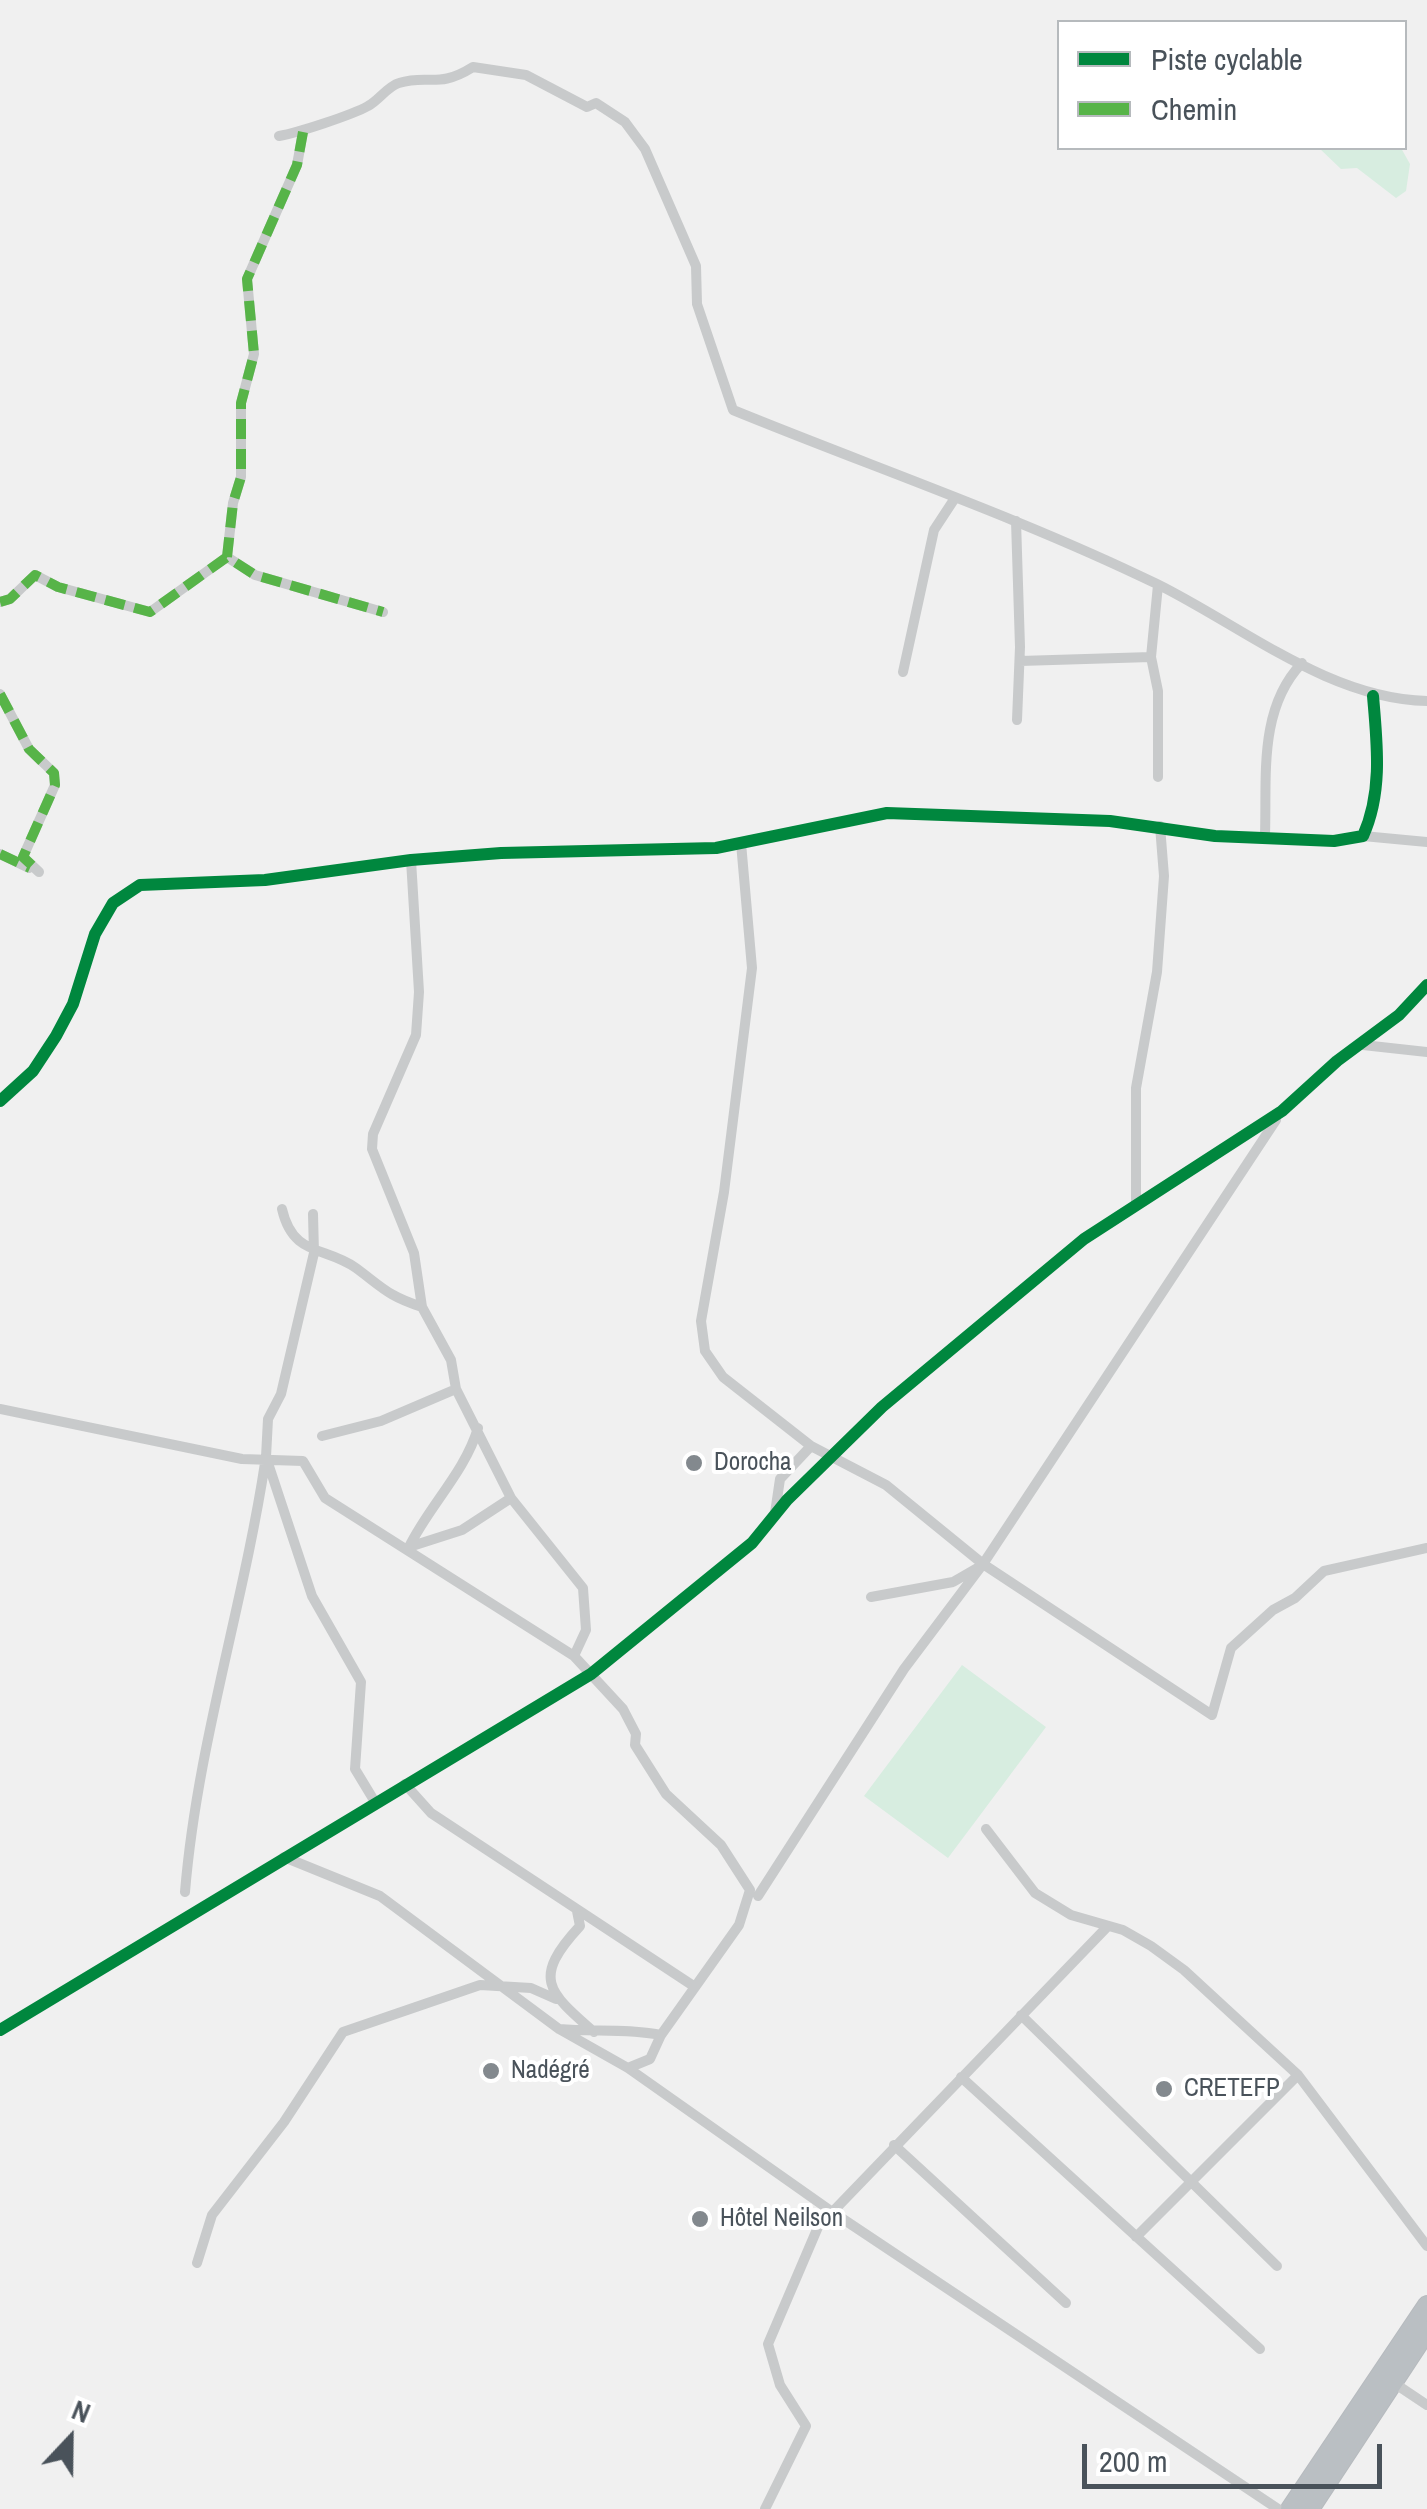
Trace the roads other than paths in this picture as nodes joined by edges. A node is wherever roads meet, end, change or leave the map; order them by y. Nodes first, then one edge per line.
1 (303, 132) junction
2 (279, 136) dead end
3 (955, 498) junction
4 (1016, 522) junction
5 (227, 557) junction
6 (1158, 585) junction
7 (0, 602) edge
8 (383, 612) dead end
9 (1151, 657) junction
10 (1020, 661) junction
11 (1302, 663) junction
12 (902, 672) dead end
13 (0, 694) edge
14 (1373, 696) junction
15 (1427, 701) edge
16 (1017, 720) dead end
17 (1158, 777) dead end
18 (1160, 826) junction
19 (1264, 835) junction
20 (1363, 836) junction
21 (1427, 842) edge
22 (740, 843) junction
23 (0, 854) edge
24 (411, 860) junction
25 (1427, 985) edge
26 (1362, 1044) junction
27 (1427, 1052) edge
28 (0, 1102) edge
29 (1282, 1111) junction
30 (1136, 1203) junction
31 (282, 1209) dead end
32 (313, 1214) dead end
33 (314, 1253) junction
34 (422, 1307) junction
35 (456, 1389) junction
36 (0, 1408) edge
37 (478, 1428) junction
38 (322, 1436) dead end
39 (811, 1446) junction
40 (266, 1457) junction
41 (829, 1459) junction
42 (510, 1498) junction
43 (775, 1513) junction
44 (408, 1547) junction
45 (1427, 1548) edge
46 (983, 1564) junction
47 (871, 1597) dead end
48 (574, 1656) junction
49 (591, 1674) junction
50 (405, 1784) junction
51 (375, 1802) junction
52 (986, 1830) dead end
53 (284, 1857) junction
54 (185, 1892) dead end
55 (758, 1896) dead end
56 (577, 1910) junction
57 (1108, 1926) junction
58 (692, 1985) junction
59 (504, 1988) junction
60 (556, 2000) junction
61 (1021, 2015) junction
62 (559, 2029) junction
63 (0, 2030) edge
64 (595, 2032) junction
65 (661, 2035) junction
66 (628, 2068) junction
67 (1298, 2075) junction
68 (960, 2077) junction
69 (894, 2145) junction
70 (1192, 2183) junction
71 (831, 2211) junction
72 (1136, 2237) junction
73 (1427, 2246) edge
74 (197, 2263) dead end
75 (1277, 2266) dead end
76 (1066, 2303) dead end
77 (1427, 2305) edge
78 (1427, 2331) edge
79 (1260, 2349) dead end
80 (1394, 2383) junction
81 (1427, 2405) edge
82 (765, 2509) edge
83 (1278, 2509) edge
84 (1290, 2509) edge
85 (1310, 2509) edge

1 - 2 street
1 - 3 street
1 - 5 street
3 - 4 street
3 - 12 street
4 - 6 street
4 - 10 street
5 - 7 street
5 - 8 street
6 - 9 street
6 - 11 street
9 - 10 street
9 - 17 street
10 - 16 street
11 - 14 street
11 - 19 street
13 - 23 street
14 - 15 street
14 - 20 street
18 - 19 street
18 - 22 street
18 - 30 street
19 - 20 street
20 - 21 street
22 - 24 street
22 - 39 street
24 - 28 street
24 - 34 street
25 - 26 street
26 - 27 street
26 - 29 street
29 - 30 street
29 - 46 street
30 - 41 street
31 - 33 street
32 - 33 street
33 - 34 street
33 - 40 street
34 - 35 street
35 - 37 street
35 - 38 street
36 - 40 street
37 - 42 street
37 - 44 street
39 - 41 street
39 - 43 street
40 - 44 street
40 - 51 street
40 - 54 street
41 - 43 street
41 - 46 street
42 - 44 street
42 - 48 street
43 - 49 street
44 - 48 street
45 - 46 street
46 - 47 street
46 - 55 street
48 - 49 street
49 - 50 street
49 - 58 street
50 - 51 street
50 - 56 street
51 - 53 street
52 - 57 street
53 - 59 street
53 - 63 street
56 - 58 street
56 - 60 street
57 - 61 street
57 - 67 street
58 - 65 street
59 - 60 street
59 - 62 street
59 - 74 street
60 - 64 street
61 - 68 street
61 - 70 street
62 - 64 street
62 - 66 street
64 - 65 street
65 - 66 street
66 - 71 street
67 - 70 street
67 - 73 street
68 - 69 street
68 - 72 street
69 - 71 street
69 - 76 street
70 - 72 street
70 - 75 street
71 - 82 street
71 - 83 street
72 - 79 street
77 - 84 highway
78 - 80 highway
80 - 81 street
80 - 85 highway

